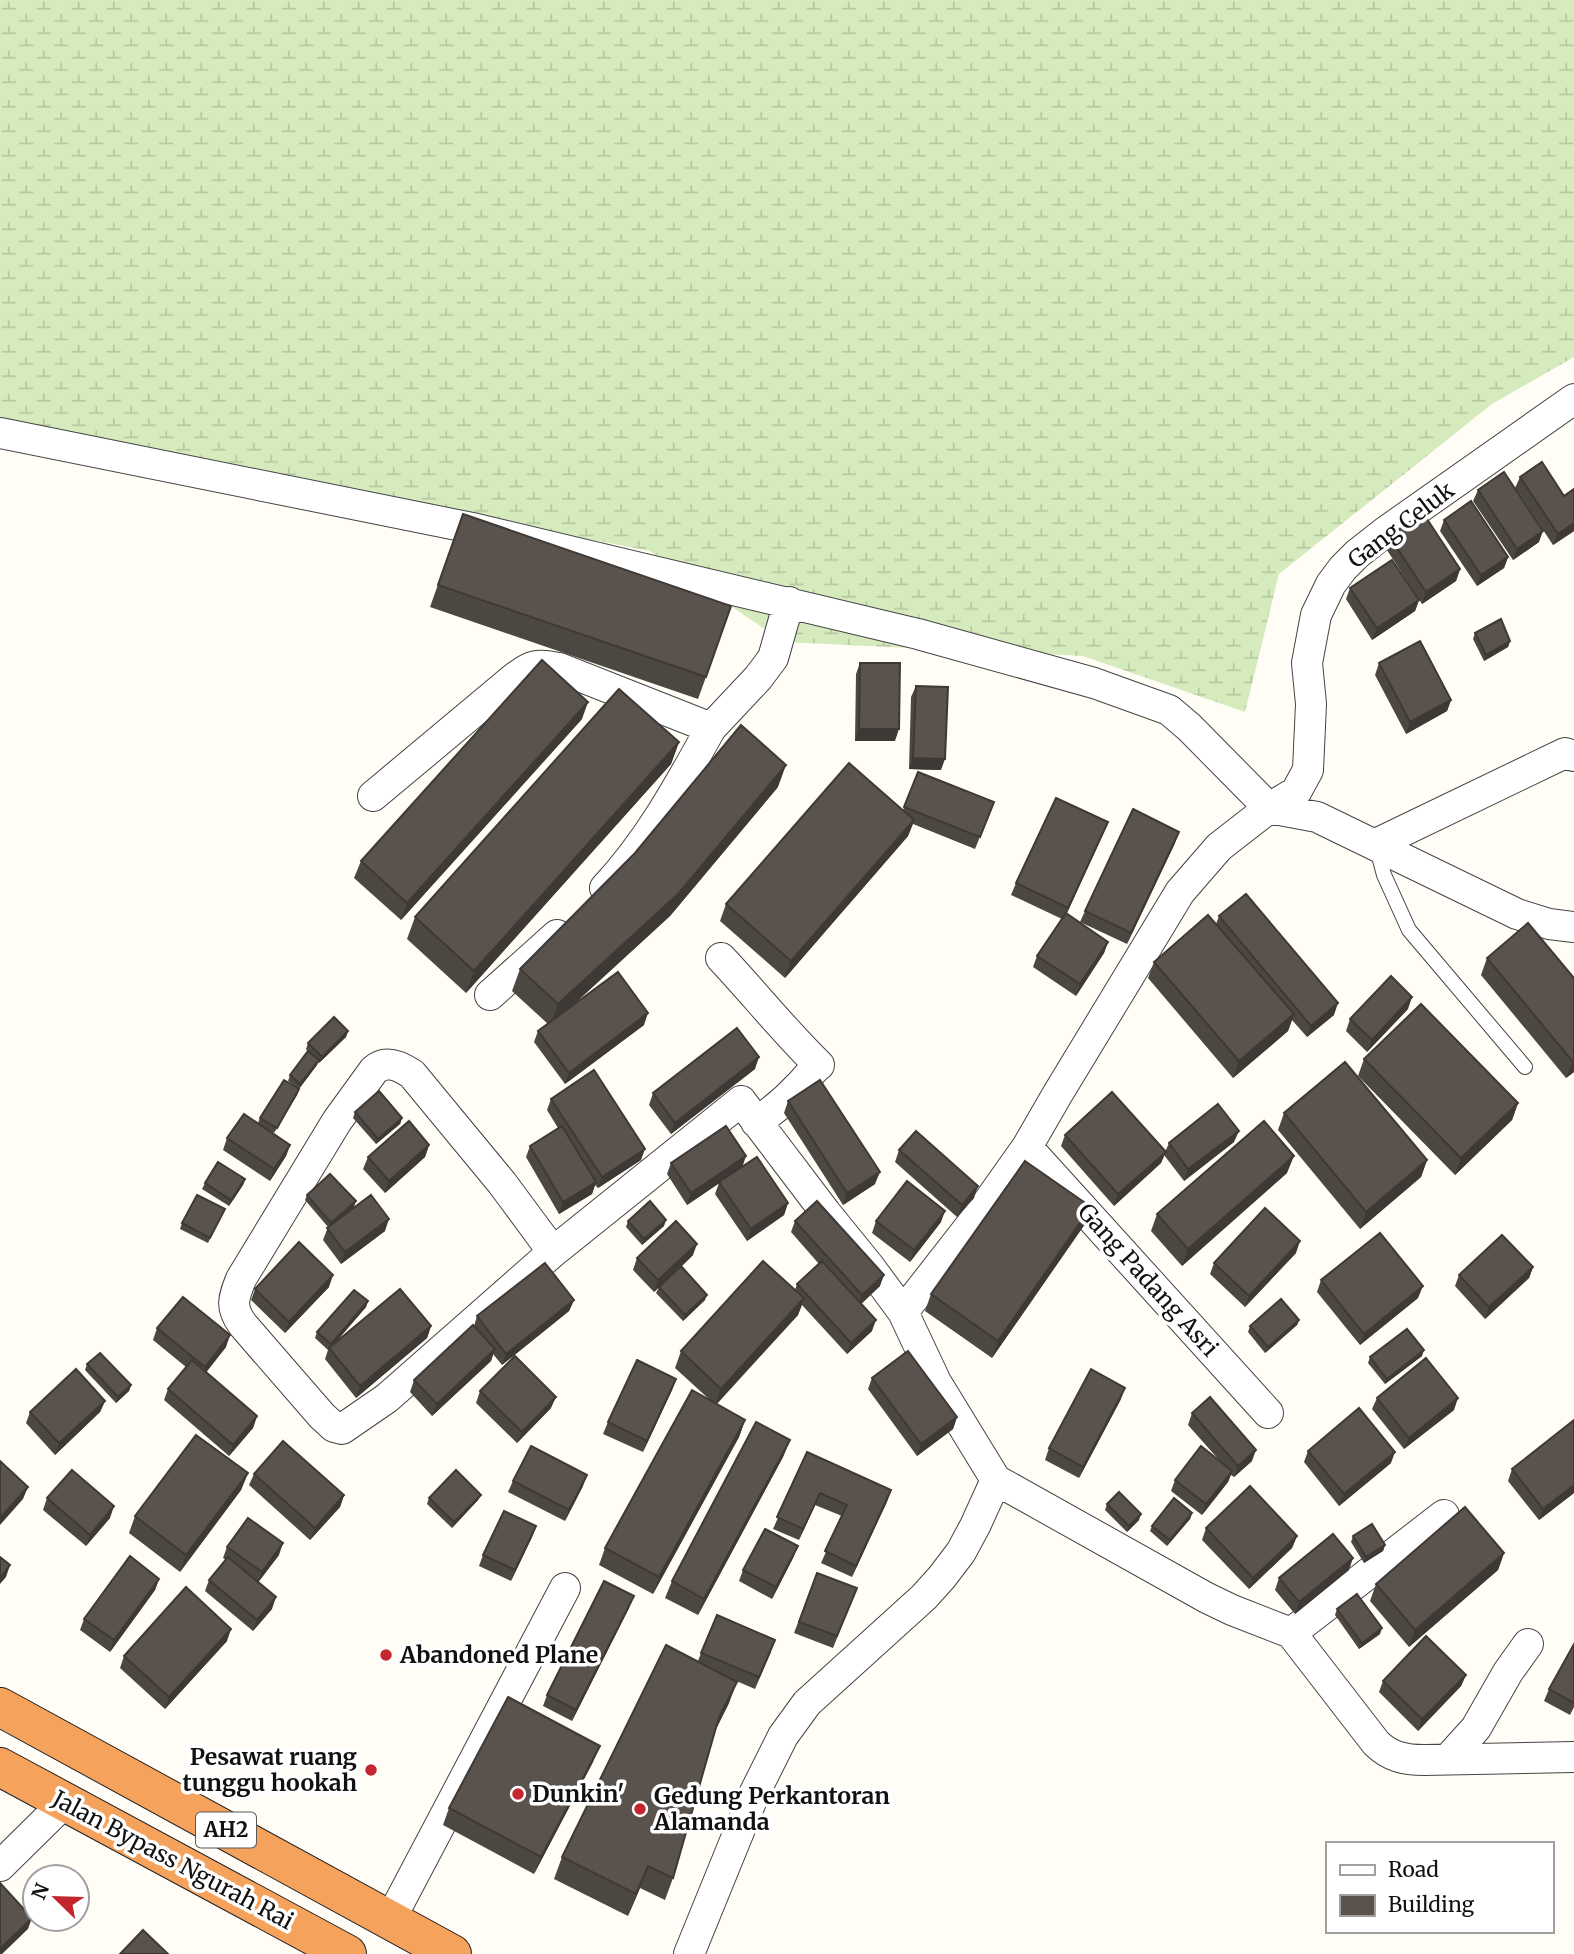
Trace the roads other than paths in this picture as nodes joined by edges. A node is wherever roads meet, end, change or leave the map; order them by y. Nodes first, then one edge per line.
1 (1574, 399) edge
2 (0, 433) edge
3 (789, 602) junction
4 (710, 728) junction
5 (1574, 756) edge
6 (373, 796) dead end
7 (1269, 808) junction
8 (1376, 844) junction
9 (1574, 927) edge
10 (720, 958) dead end
11 (490, 995) dead end
12 (1525, 1067) dead end
13 (756, 1122) junction
14 (1027, 1147) junction
15 (553, 1252) junction
16 (903, 1312) junction
17 (1268, 1413) dead end
18 (996, 1480) junction
19 (1444, 1515) dead end
20 (565, 1588) dead end
21 (1291, 1633) junction
22 (1528, 1644) dead end
23 (0, 1707) edge
24 (1574, 1757) edge
25 (1448, 1759) junction
26 (0, 1767) edge
27 (65, 1802) junction
28 (0, 1866) edge
29 (390, 1920) junction
30 (347, 1954) edge
31 (452, 1954) edge
32 (689, 1954) edge

1 - 7 street, Gang Celuk
2 - 3 street
3 - 4 street
3 - 7 street
4 - 6 street
4 - 11 street
5 - 8 street
7 - 8 street
7 - 14 street, Gang Celuk
8 - 9 street
8 - 12 lane
10 - 13 street
13 - 15 street
13 - 16 street
14 - 16 street, Gang Celuk
14 - 17 street, Gang Padang Asri
15 - 15 street
16 - 18 street
18 - 21 street
18 - 32 street
19 - 21 street
20 - 29 street
21 - 25 street
22 - 25 street
23 - 29 highway, AH2
24 - 25 street
26 - 27 highway, Jalan Bypass Ngurah Rai / AH2
27 - 28 street
27 - 30 highway, Jalan Bypass Ngurah Rai / AH2
29 - 31 highway, AH2

